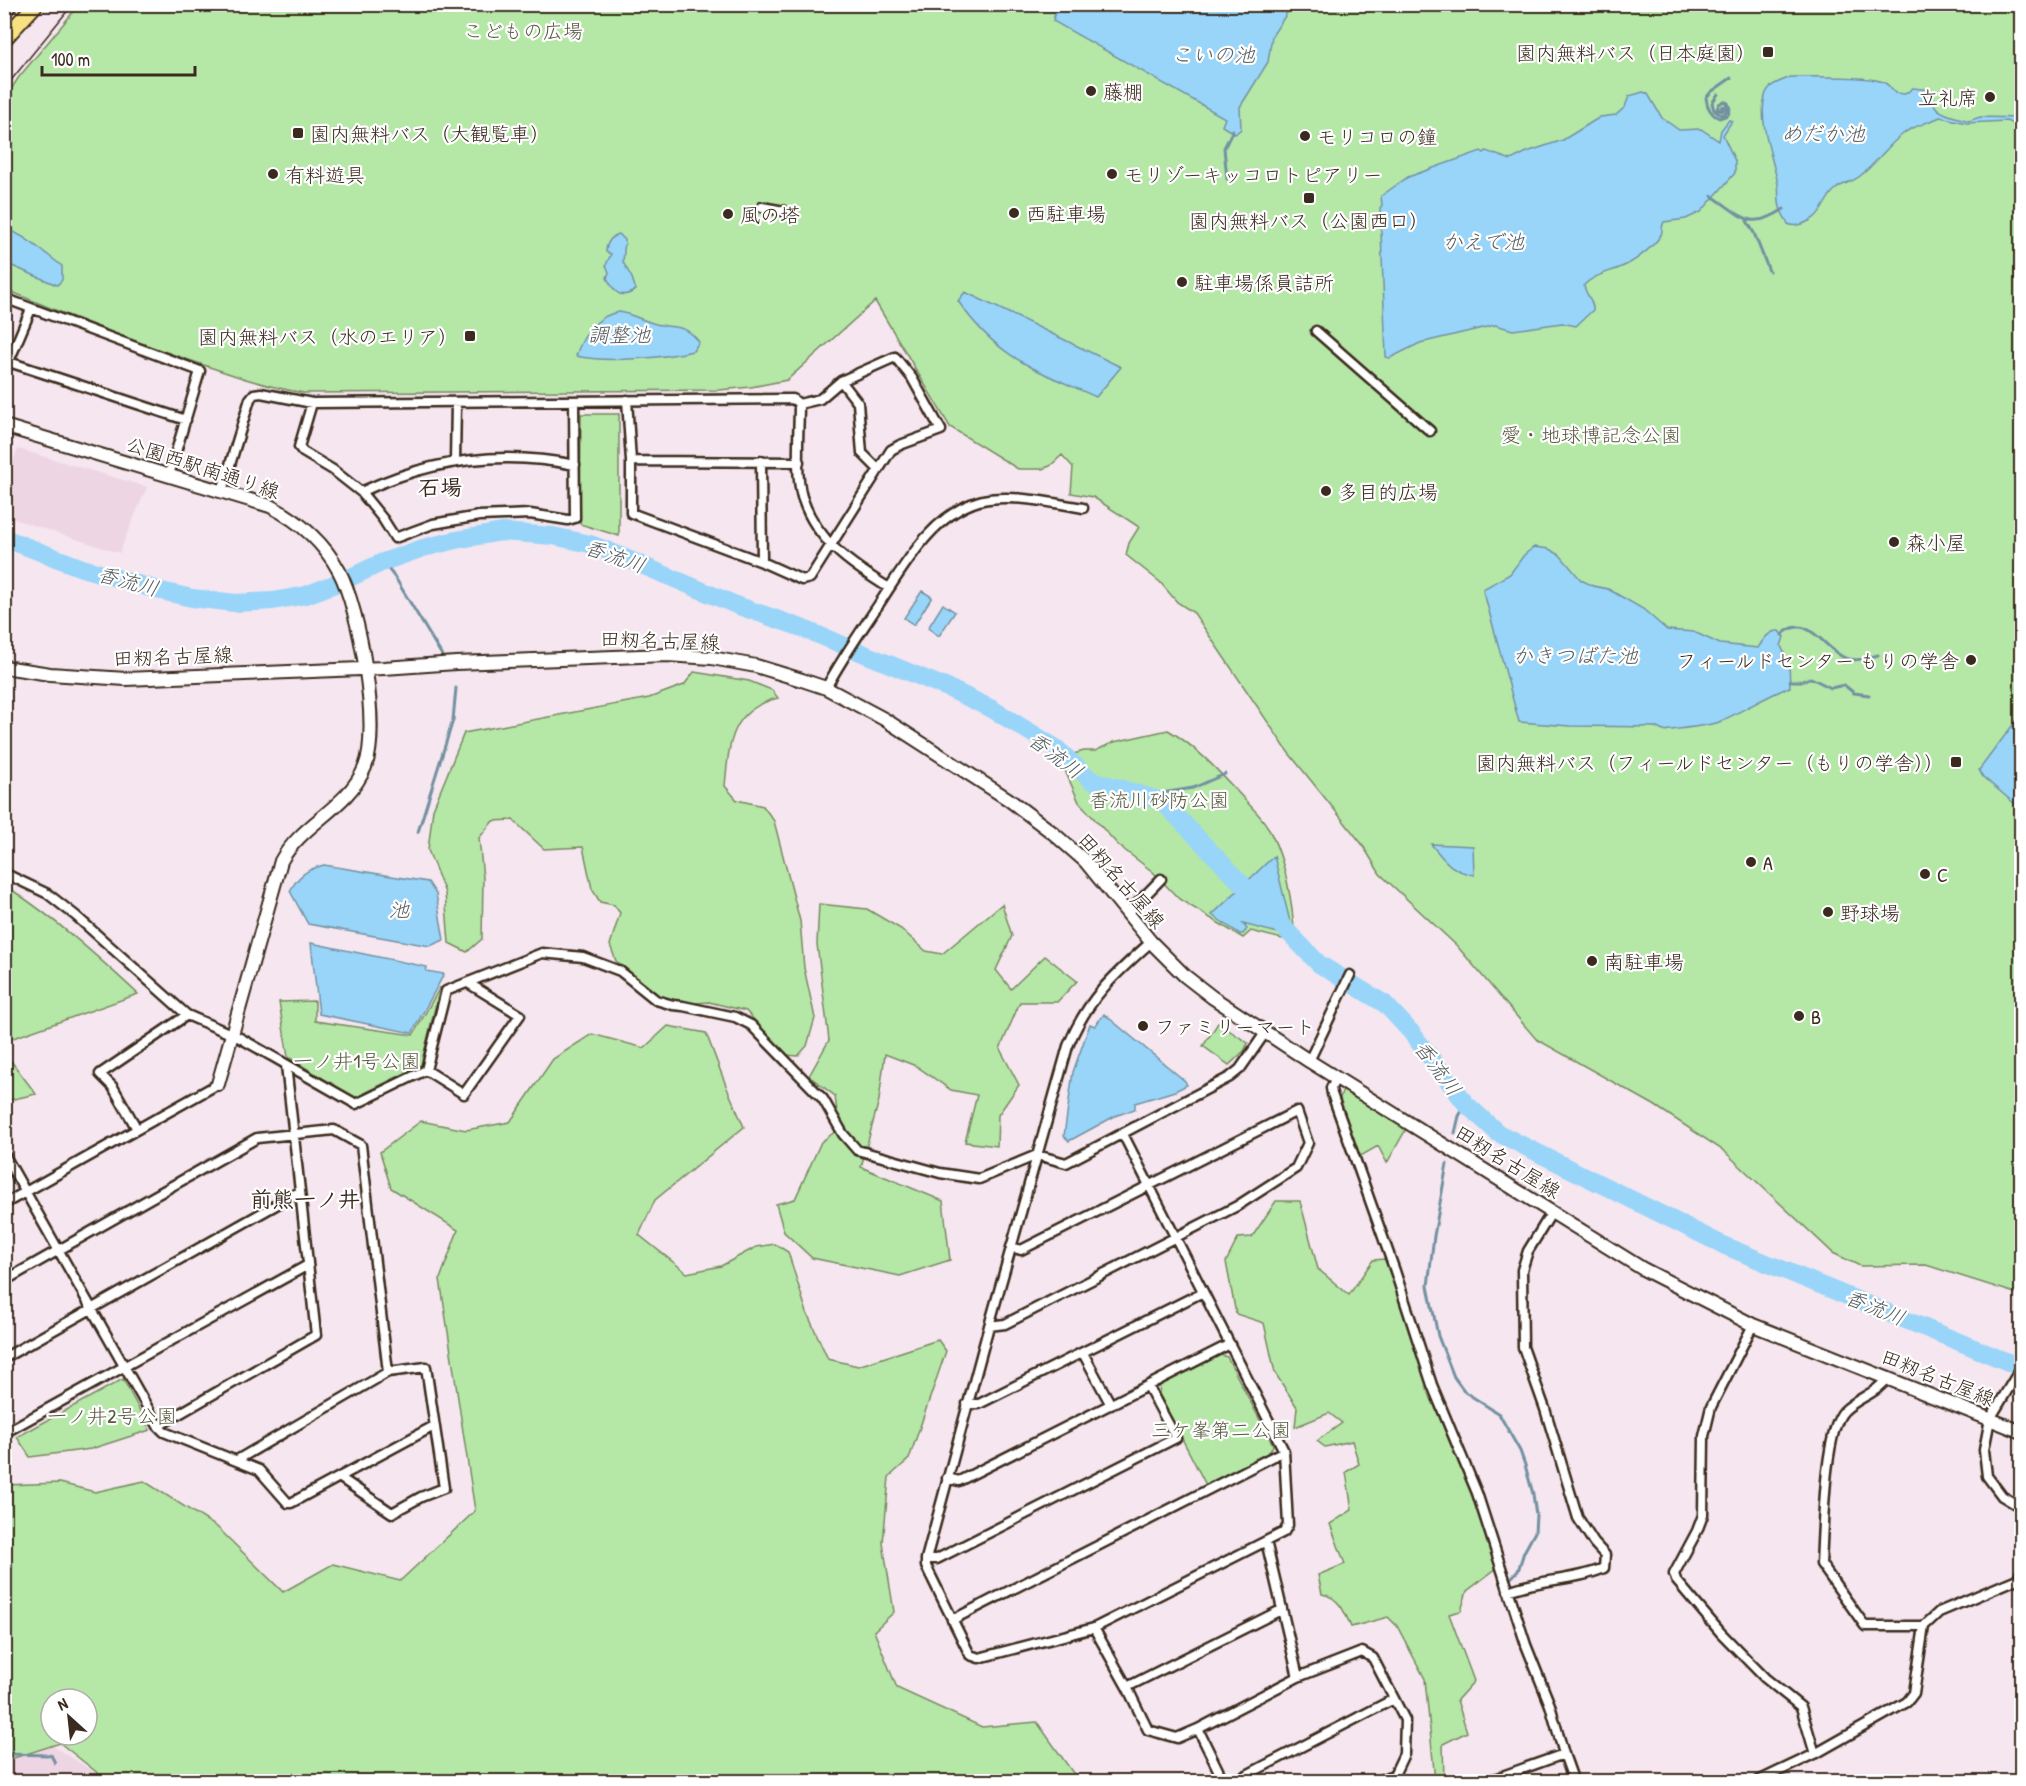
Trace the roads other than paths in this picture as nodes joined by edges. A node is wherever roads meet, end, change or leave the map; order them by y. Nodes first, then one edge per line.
1 (10, 4) edge
2 (36, 4) edge
3 (4, 10) edge
4 (4, 39) edge
5 (762, 207) dead end
6 (784, 211) dead end
7 (4, 298) edge
8 (31, 309) junction
9 (1316, 331) dead end
10 (9, 362) junction
11 (4, 374) edge
12 (841, 381) junction
13 (627, 400) junction
14 (574, 401) junction
15 (312, 403) junction
16 (456, 403) junction
17 (799, 404) junction
18 (186, 420) junction
19 (4, 426) edge
20 (1430, 432) dead end
21 (631, 461) junction
22 (760, 461) junction
23 (455, 462) junction
24 (799, 462) junction
25 (575, 465) junction
26 (879, 470) junction
27 (169, 475) junction
28 (222, 491) junction
29 (361, 492) junction
30 (1083, 508) dead end
31 (831, 546) junction
32 (762, 562) junction
33 (889, 588) junction
34 (4, 667) edge
35 (366, 669) junction
36 (826, 688) junction
37 (4, 873) edge
38 (1161, 879) dead end
39 (1127, 914) junction
40 (1151, 942) junction
41 (1350, 975) dead end
42 (468, 983) junction
43 (187, 1015) junction
44 (1265, 1033) junction
45 (233, 1036) junction
46 (1309, 1062) junction
47 (286, 1065) junction
48 (426, 1070) junction
49 (1336, 1078) junction
50 (218, 1084) joint
51 (137, 1129) junction
52 (294, 1134) junction
53 (1123, 1134) junction
54 (4, 1154) edge
55 (1037, 1155) junction
56 (1149, 1185) junction
57 (26, 1192) junction
58 (300, 1192) junction
59 (4, 1204) edge
60 (1552, 1212) junction
61 (1176, 1237) junction
62 (1011, 1247) junction
63 (59, 1251) junction
64 (308, 1265) junction
65 (4, 1281) edge
66 (1203, 1292) junction
67 (92, 1309) junction
68 (1753, 1324) junction
69 (989, 1326) junction
70 (1230, 1344) junction
71 (1083, 1353) junction
72 (4, 1358) edge
73 (2022, 1365) edge
74 (125, 1366) junction
75 (388, 1372) junction
76 (1888, 1377) junction
77 (1148, 1386) junction
78 (968, 1404) junction
79 (1111, 1405) junction
80 (1990, 1419) junction
81 (158, 1426) junction
82 (434, 1426) junction
83 (2022, 1432) edge
84 (4, 1433) edge
85 (1284, 1451) junction
86 (237, 1460) junction
87 (339, 1477) junction
88 (947, 1478) junction
89 (2022, 1508) edge
90 (1266, 1541) junction
91 (926, 1559) junction
92 (2022, 1571) edge
93 (1508, 1591) junction
94 (1281, 1610) junction
95 (952, 1620) junction
96 (1924, 1626) junction
97 (1094, 1628) junction
98 (1298, 1677) junction
99 (1127, 1687) junction
100 (1394, 1700) junction
101 (1197, 1729) junction
102 (1564, 1754) junction
103 (1815, 1754) junction
104 (1491, 1780) edge
105 (1224, 1782) edge
106 (1233, 1782) edge
107 (1374, 1782) edge
108 (1574, 1782) edge
109 (1756, 1782) edge

1 - 3 main road
2 - 4 main road
5 - 6 street
7 - 8 street
8 - 10 street
8 - 18 street
9 - 20 street
10 - 11 street
10 - 18 street
12 - 17 street
12 - 26 street
12 - 26 street
13 - 14 street
13 - 17 street
13 - 21 street
14 - 16 street
14 - 25 street
15 - 16 street
15 - 28 street
15 - 29 street
16 - 23 street
17 - 24 street
18 - 27 street
19 - 27 main road, 公園西駅南通り線
21 - 22 street
21 - 32 street
22 - 24 street
22 - 32 street
23 - 25 street
23 - 29 street
24 - 31 street
25 - 29 street
26 - 31 street
27 - 28 main road, 公園西駅南通り線
28 - 35 main road, 公園西駅南通り線
30 - 33 street
31 - 32 street
31 - 33 street
33 - 36 street
34 - 35 main road, 田籾名古屋線
35 - 36 main road, 田籾名古屋線
35 - 45 main road, 公園西駅南通り線
36 - 39 main road, 田籾名古屋線
37 - 43 street
38 - 39 street
39 - 40 main road, 田籾名古屋線
40 - 44 main road, 田籾名古屋線
40 - 55 street
41 - 46 street
42 - 48 street
42 - 48 street
42 - 55 street
43 - 45 street
43 - 51 street
44 - 46 main road, 田籾名古屋線
44 - 53 street
45 - 47 street
45 - 50 main road, 公園西駅南通り線
46 - 49 main road, 田籾名古屋線
47 - 48 street
47 - 52 street
49 - 60 main road, 田籾名古屋線
49 - 93 street
50 - 51 street
51 - 57 street
52 - 58 street
52 - 63 street
52 - 75 street
53 - 55 street
53 - 56 street
54 - 57 street
55 - 62 street
56 - 61 street
56 - 61 street
56 - 62 street
57 - 59 street
57 - 63 street
58 - 64 street
58 - 67 street
60 - 68 main road, 田籾名古屋線
60 - 93 street
61 - 66 street
61 - 69 street
62 - 69 street
63 - 65 street
63 - 67 street
64 - 74 street
64 - 81 street
66 - 70 street
66 - 71 street
67 - 72 street
67 - 74 street
68 - 76 main road, 田籾名古屋線
68 - 103 street
69 - 78 street
70 - 77 street
70 - 85 street
71 - 78 street
71 - 79 street
73 - 80 street
74 - 81 street
74 - 84 street
75 - 82 street
75 - 86 street
76 - 80 main road, 田籾名古屋線
76 - 96 street
77 - 79 street
77 - 91 street
78 - 88 street
79 - 88 street
80 - 83 main road, 田籾名古屋線
80 - 89 street
81 - 86 street
82 - 87 street
82 - 87 street
85 - 90 street
85 - 95 street
86 - 87 street
88 - 91 street
90 - 94 street
90 - 97 street
91 - 95 street
92 - 96 street
93 - 102 street
94 - 98 street
94 - 99 street
95 - 97 street
96 - 103 street
97 - 99 street
98 - 100 street
98 - 101 street
99 - 101 street
100 - 106 street
100 - 107 street
101 - 105 street
102 - 104 street
102 - 108 street
103 - 109 street

